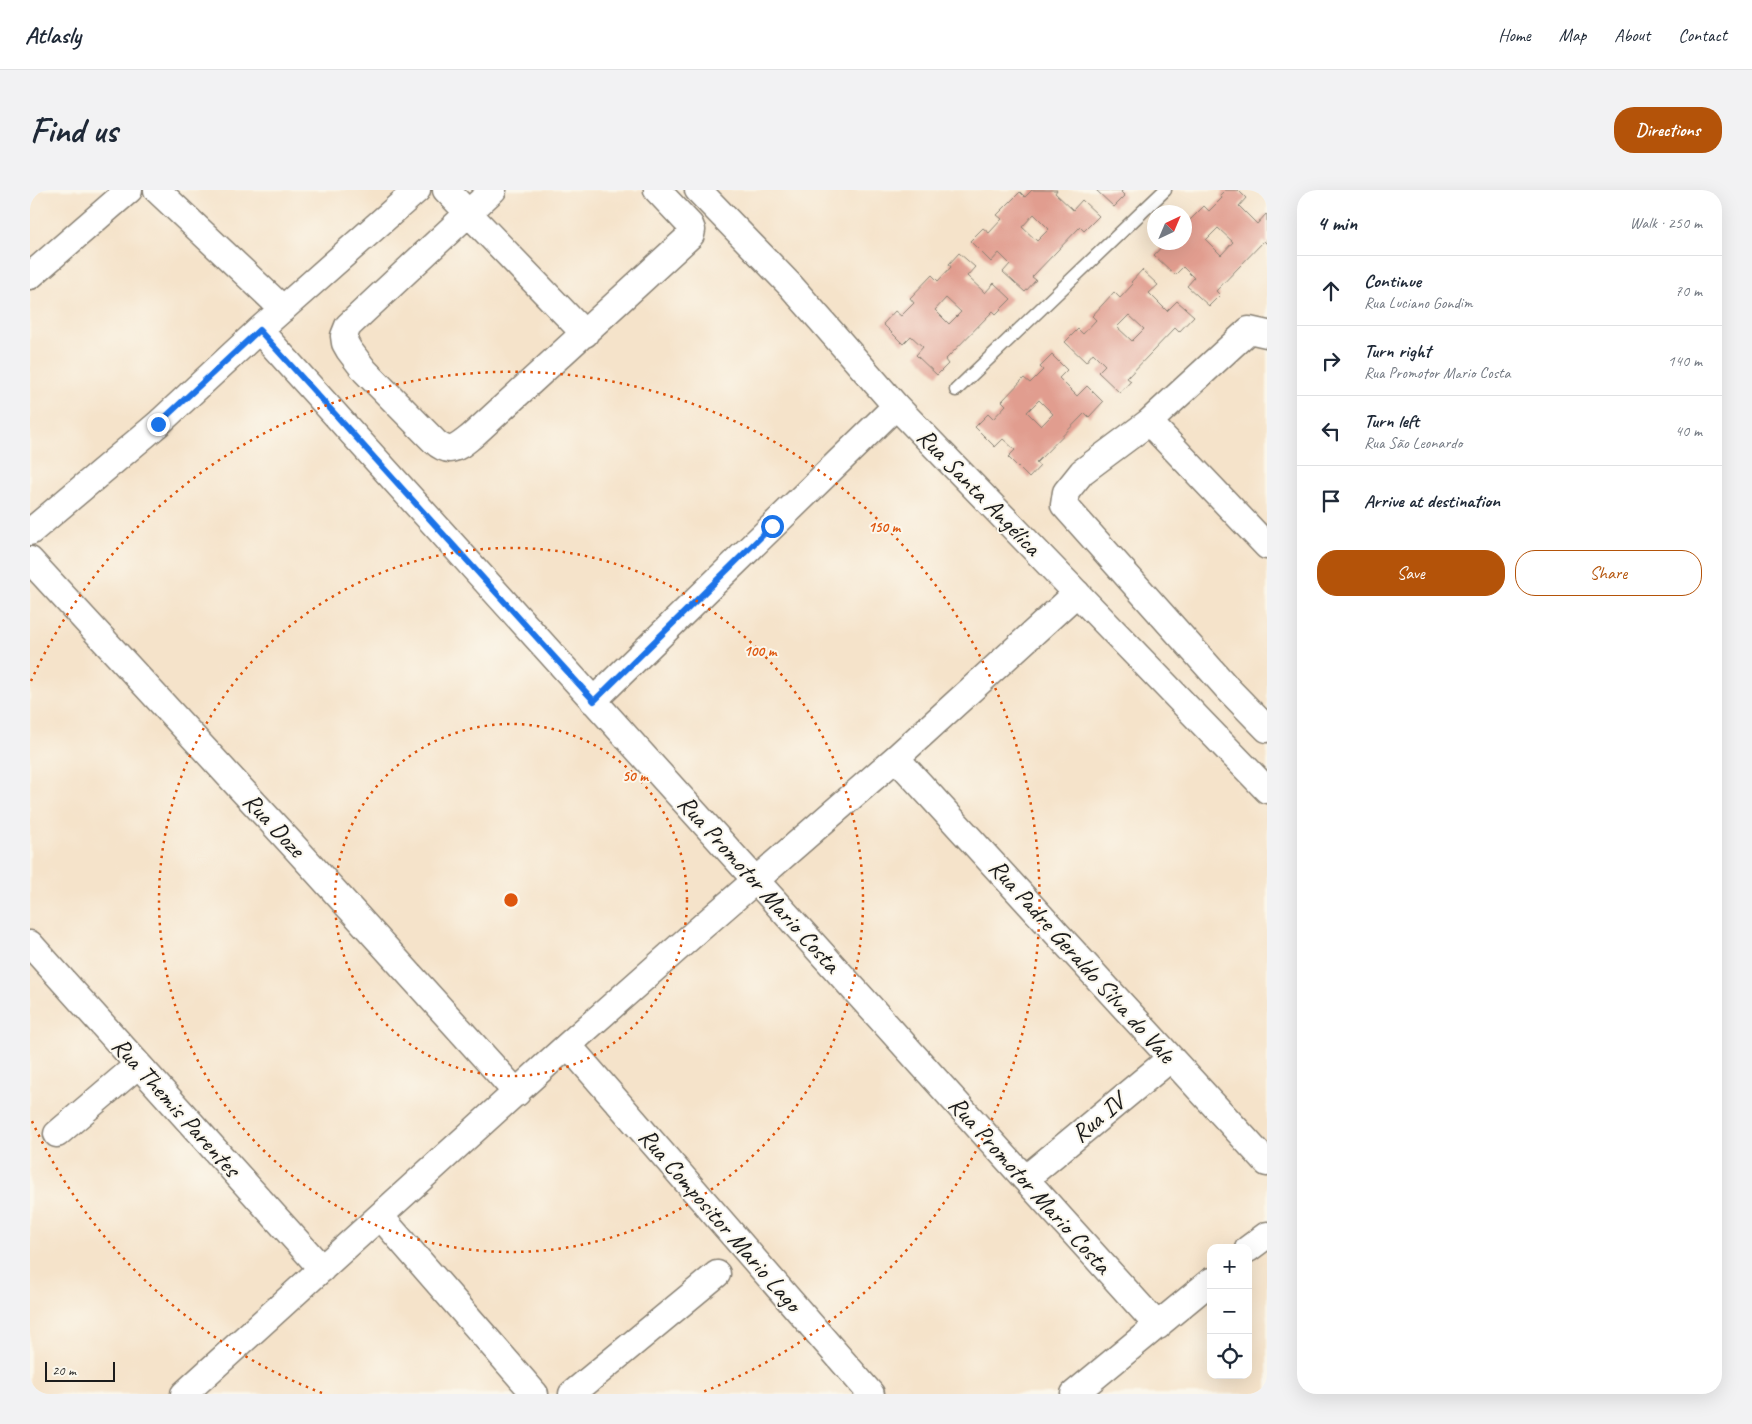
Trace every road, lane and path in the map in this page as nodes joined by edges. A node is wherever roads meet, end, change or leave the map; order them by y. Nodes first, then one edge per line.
1 (129, 190) edge
2 (157, 190) edge
3 (446, 190) edge
4 (493, 190) edge
5 (657, 190) edge
6 (698, 190) edge
7 (1165, 190) edge
8 (413, 191) edge
9 (468, 213) junction
10 (30, 276) edge
11 (284, 309) junction
12 (259, 330) junction
13 (585, 334) junction
14 (1267, 334) edge
15 (956, 390) dead end
16 (896, 406) junction
17 (1149, 422) junction
18 (30, 532) edge
19 (1267, 546) edge
20 (30, 560) edge
21 (1077, 593) junction
22 (594, 701) junction
23 (1267, 729) edge
24 (896, 758) junction
25 (1267, 790) edge
26 (755, 880) junction
27 (30, 944) edge
28 (568, 1046) junction
29 (1171, 1058) junction
30 (138, 1064) junction
31 (517, 1093) junction
32 (57, 1134) dead end
33 (1267, 1163) edge
34 (1025, 1179) junction
35 (380, 1216) junction
36 (1267, 1235) edge
37 (1252, 1247) edge
38 (322, 1269) junction
39 (717, 1274) dead end
40 (1207, 1284) edge
41 (1158, 1326) junction
42 (190, 1392) edge
43 (535, 1394) edge
44 (572, 1394) edge
45 (871, 1394) edge
46 (1074, 1394) edge

1 - 10 street
2 - 11 street
3 - 9 street
4 - 9 street
5 - 13 street
6 - 16 street, Rua Santa Angélica
7 - 15 lane
8 - 11 street
9 - 13 street
9 - 13 street
11 - 12 street
12 - 18 street
12 - 22 street, Rua Promotor Mario Costa
14 - 17 street
16 - 21 street, Rua Santa Angélica
16 - 22 street
17 - 19 street
17 - 23 street
20 - 31 street, Rua Doze
21 - 24 street
21 - 25 street, Rua Santa Angélica
22 - 26 street, Rua Promotor Mario Costa
24 - 26 street
24 - 29 street, Rua Padre Geraldo Silva do Vale
26 - 28 street
26 - 34 street, Rua Promotor Mario Costa
27 - 30 street, Rua Themis Parentes
28 - 31 street
28 - 45 street, Rua Compositor Mario Lago
29 - 33 street, Rua Padre Geraldo Silva do Vale
29 - 34 street, Rua IV
30 - 32 street
30 - 38 street, Rua Themis Parentes
31 - 35 street
34 - 41 street, Rua Promotor Mario Costa
35 - 38 street
35 - 43 street
36 - 37 street
38 - 42 street
39 - 44 street
40 - 41 street
41 - 46 street

